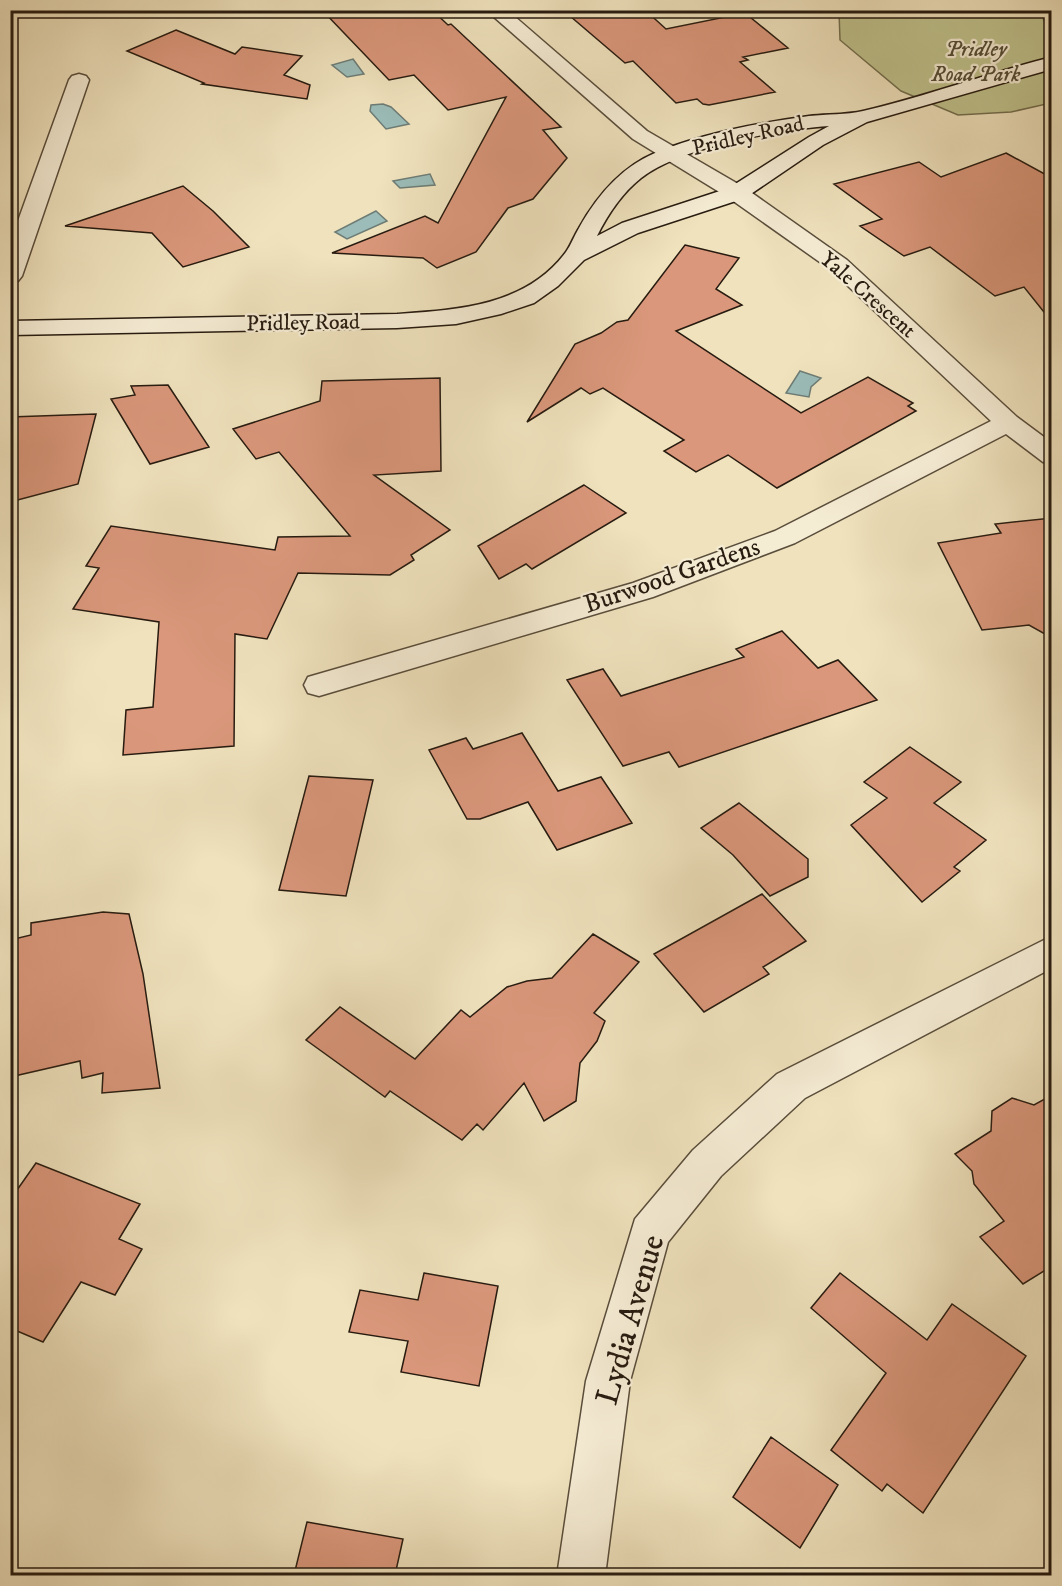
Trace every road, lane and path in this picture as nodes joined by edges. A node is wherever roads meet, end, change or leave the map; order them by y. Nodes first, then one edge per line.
1 (495, 10) edge
2 (1052, 63) edge
3 (79, 80) dead end
4 (860, 118) junction
5 (670, 154) junction
6 (737, 193) junction
7 (576, 255) junction
8 (10, 276) edge
9 (10, 328) edge
10 (1008, 423) junction
11 (1052, 456) edge
12 (319, 685) dead end
13 (1052, 951) edge
14 (581, 1575) edge

1 - 5 street, Yale Crescent
2 - 4 street, Pridley Road
3 - 8 street
4 - 5 street, Pridley Road
4 - 6 street, Pridley Road
5 - 6 street, Yale Crescent
5 - 7 street, Pridley Road
6 - 7 street, Pridley Road
6 - 10 street, Yale Crescent
7 - 9 street, Pridley Road
10 - 11 street, Yale Crescent
10 - 12 street, Burwood Gardens
13 - 14 street, Lydia Avenue

